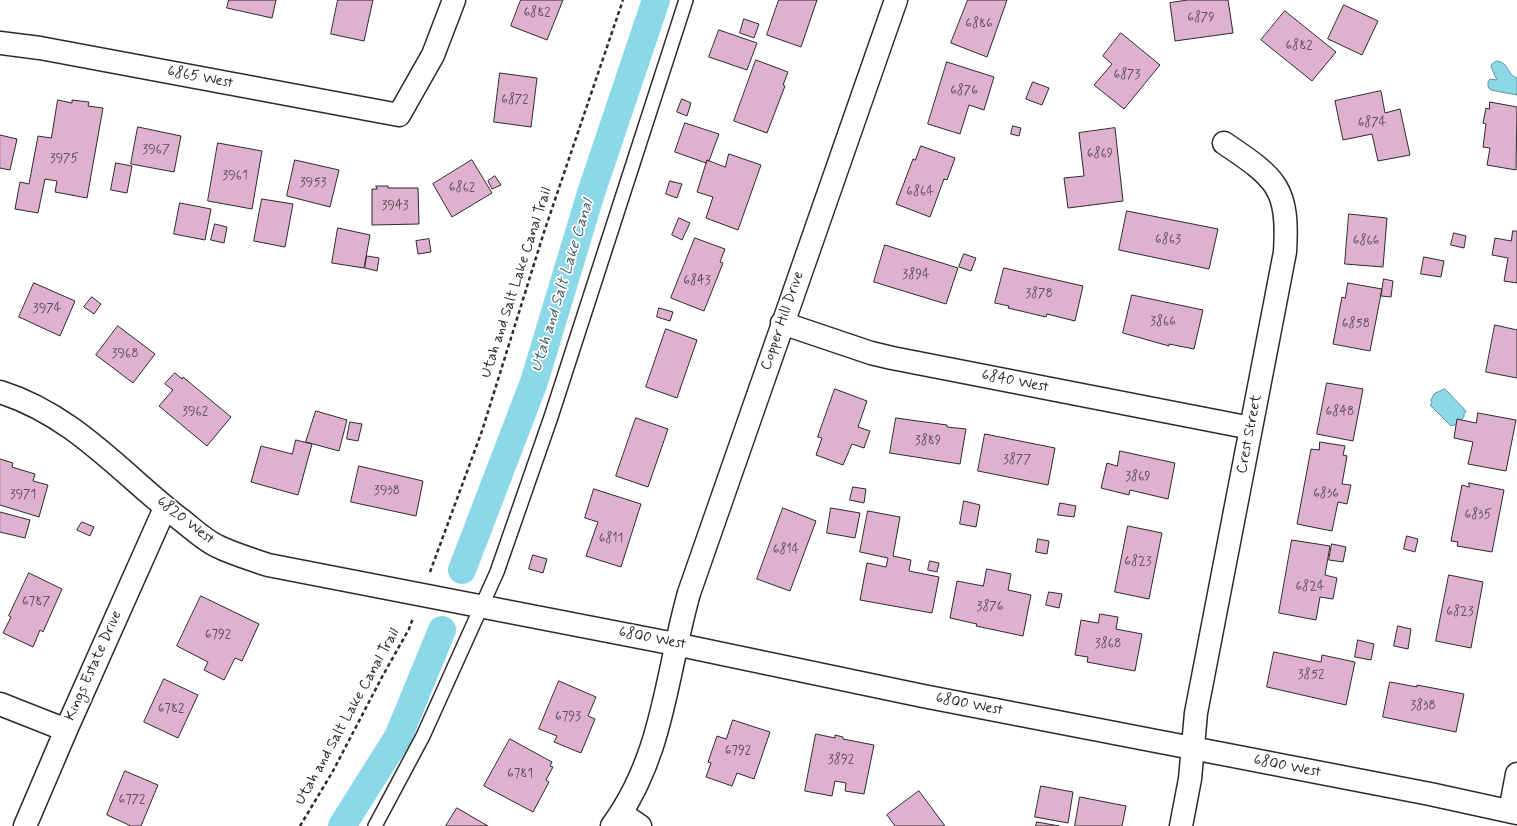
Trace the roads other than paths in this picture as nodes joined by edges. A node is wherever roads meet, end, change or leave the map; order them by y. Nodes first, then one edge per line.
1 (454, 0) edge
2 (686, 0) edge
3 (896, 0) edge
4 (0, 43) edge
5 (1224, 143) dead end
6 (782, 323) junction
7 (0, 392) edge
8 (1251, 428) junction
9 (165, 508) junction
10 (422, 595) joint
11 (482, 606) junction
12 (676, 644) junction
13 (0, 704) edge
14 (66, 730) junction
15 (1193, 749) junction
16 (1517, 774) edge
17 (1513, 812) edge
18 (617, 820) edge
19 (25, 826) edge
20 (375, 826) edge
21 (640, 826) edge
22 (1181, 826) edge

1 - 4 street, 6865 West
2 - 11 lane
3 - 6 street, Copper Hill Drive
5 - 8 street, Crest Street
6 - 8 street, 6840 West
6 - 12 street, Copper Hill Drive
7 - 9 street, 6820 West
8 - 15 street, Crest Street
9 - 10 street, 6820 West
9 - 14 street, Kings Estate Drive
10 - 11 street, 6800 West
11 - 12 street, 6800 West
11 - 20 lane
12 - 15 street, 6800 West
12 - 18 street, Copper Hill Drive
13 - 14 street
14 - 19 street, Kings Estate Drive
15 - 17 street, 6800 West
15 - 22 street, Crest Street
16 - 17 street
18 - 21 street

